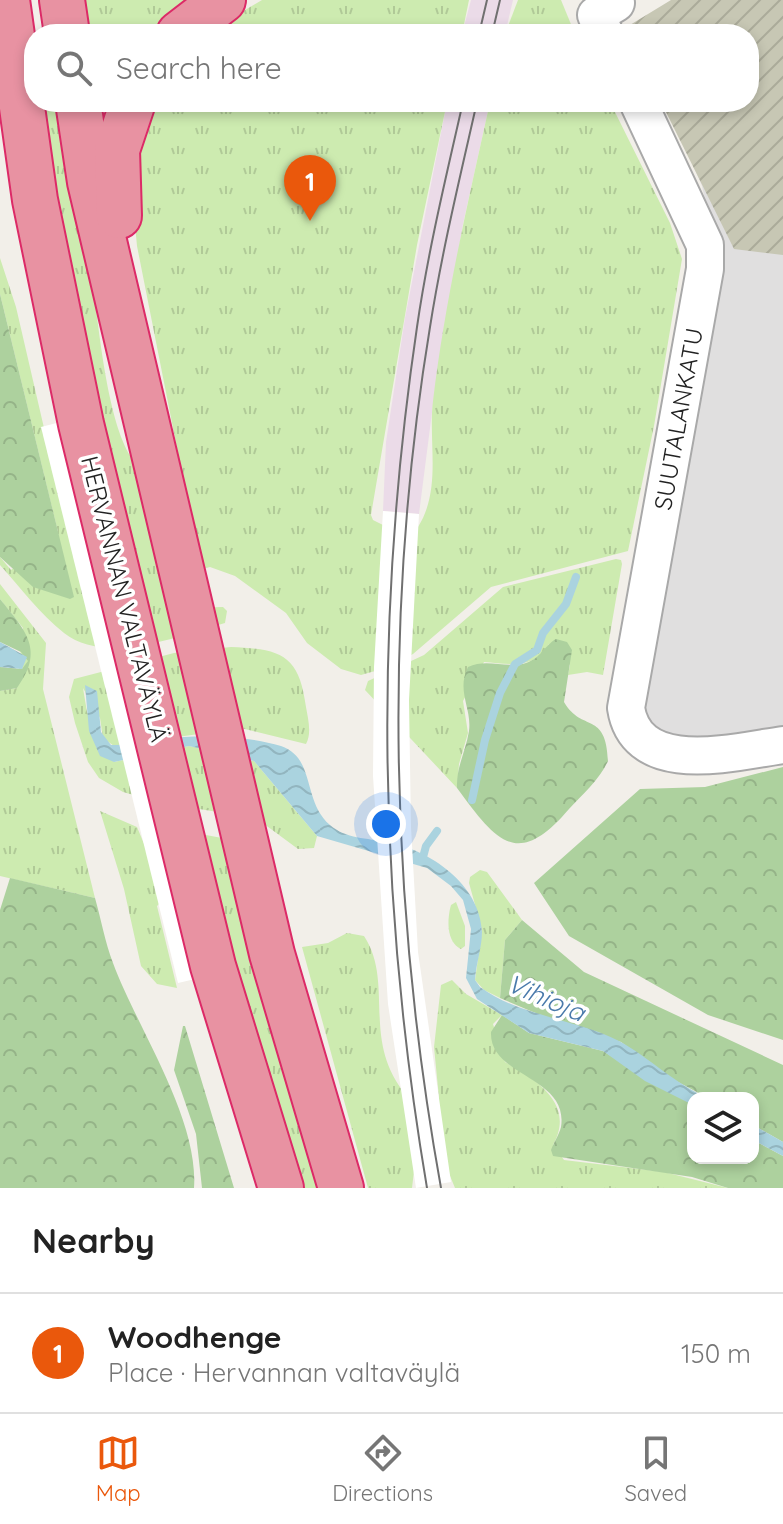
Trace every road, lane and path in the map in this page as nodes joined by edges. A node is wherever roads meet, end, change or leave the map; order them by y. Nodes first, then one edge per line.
1 (7, 0) edge
2 (62, 0) edge
3 (223, 0) edge
4 (66, 24) edge
5 (192, 24) edge
6 (0, 110) edge
7 (80, 112) edge
8 (130, 112) edge
9 (643, 112) edge
10 (35, 200) junction
11 (132, 362) junction
12 (783, 745) edge
13 (281, 1188) edge
14 (341, 1188) edge

1 - 10 highway, HERVANNAN VALTAVÄYLÄ
2 - 4 highway
3 - 5 highway
6 - 10 highway
7 - 11 highway
8 - 11 highway
9 - 12 street, SUUTALANKATU
10 - 13 highway, HERVANNAN VALTAVÄYLÄ
11 - 14 highway

